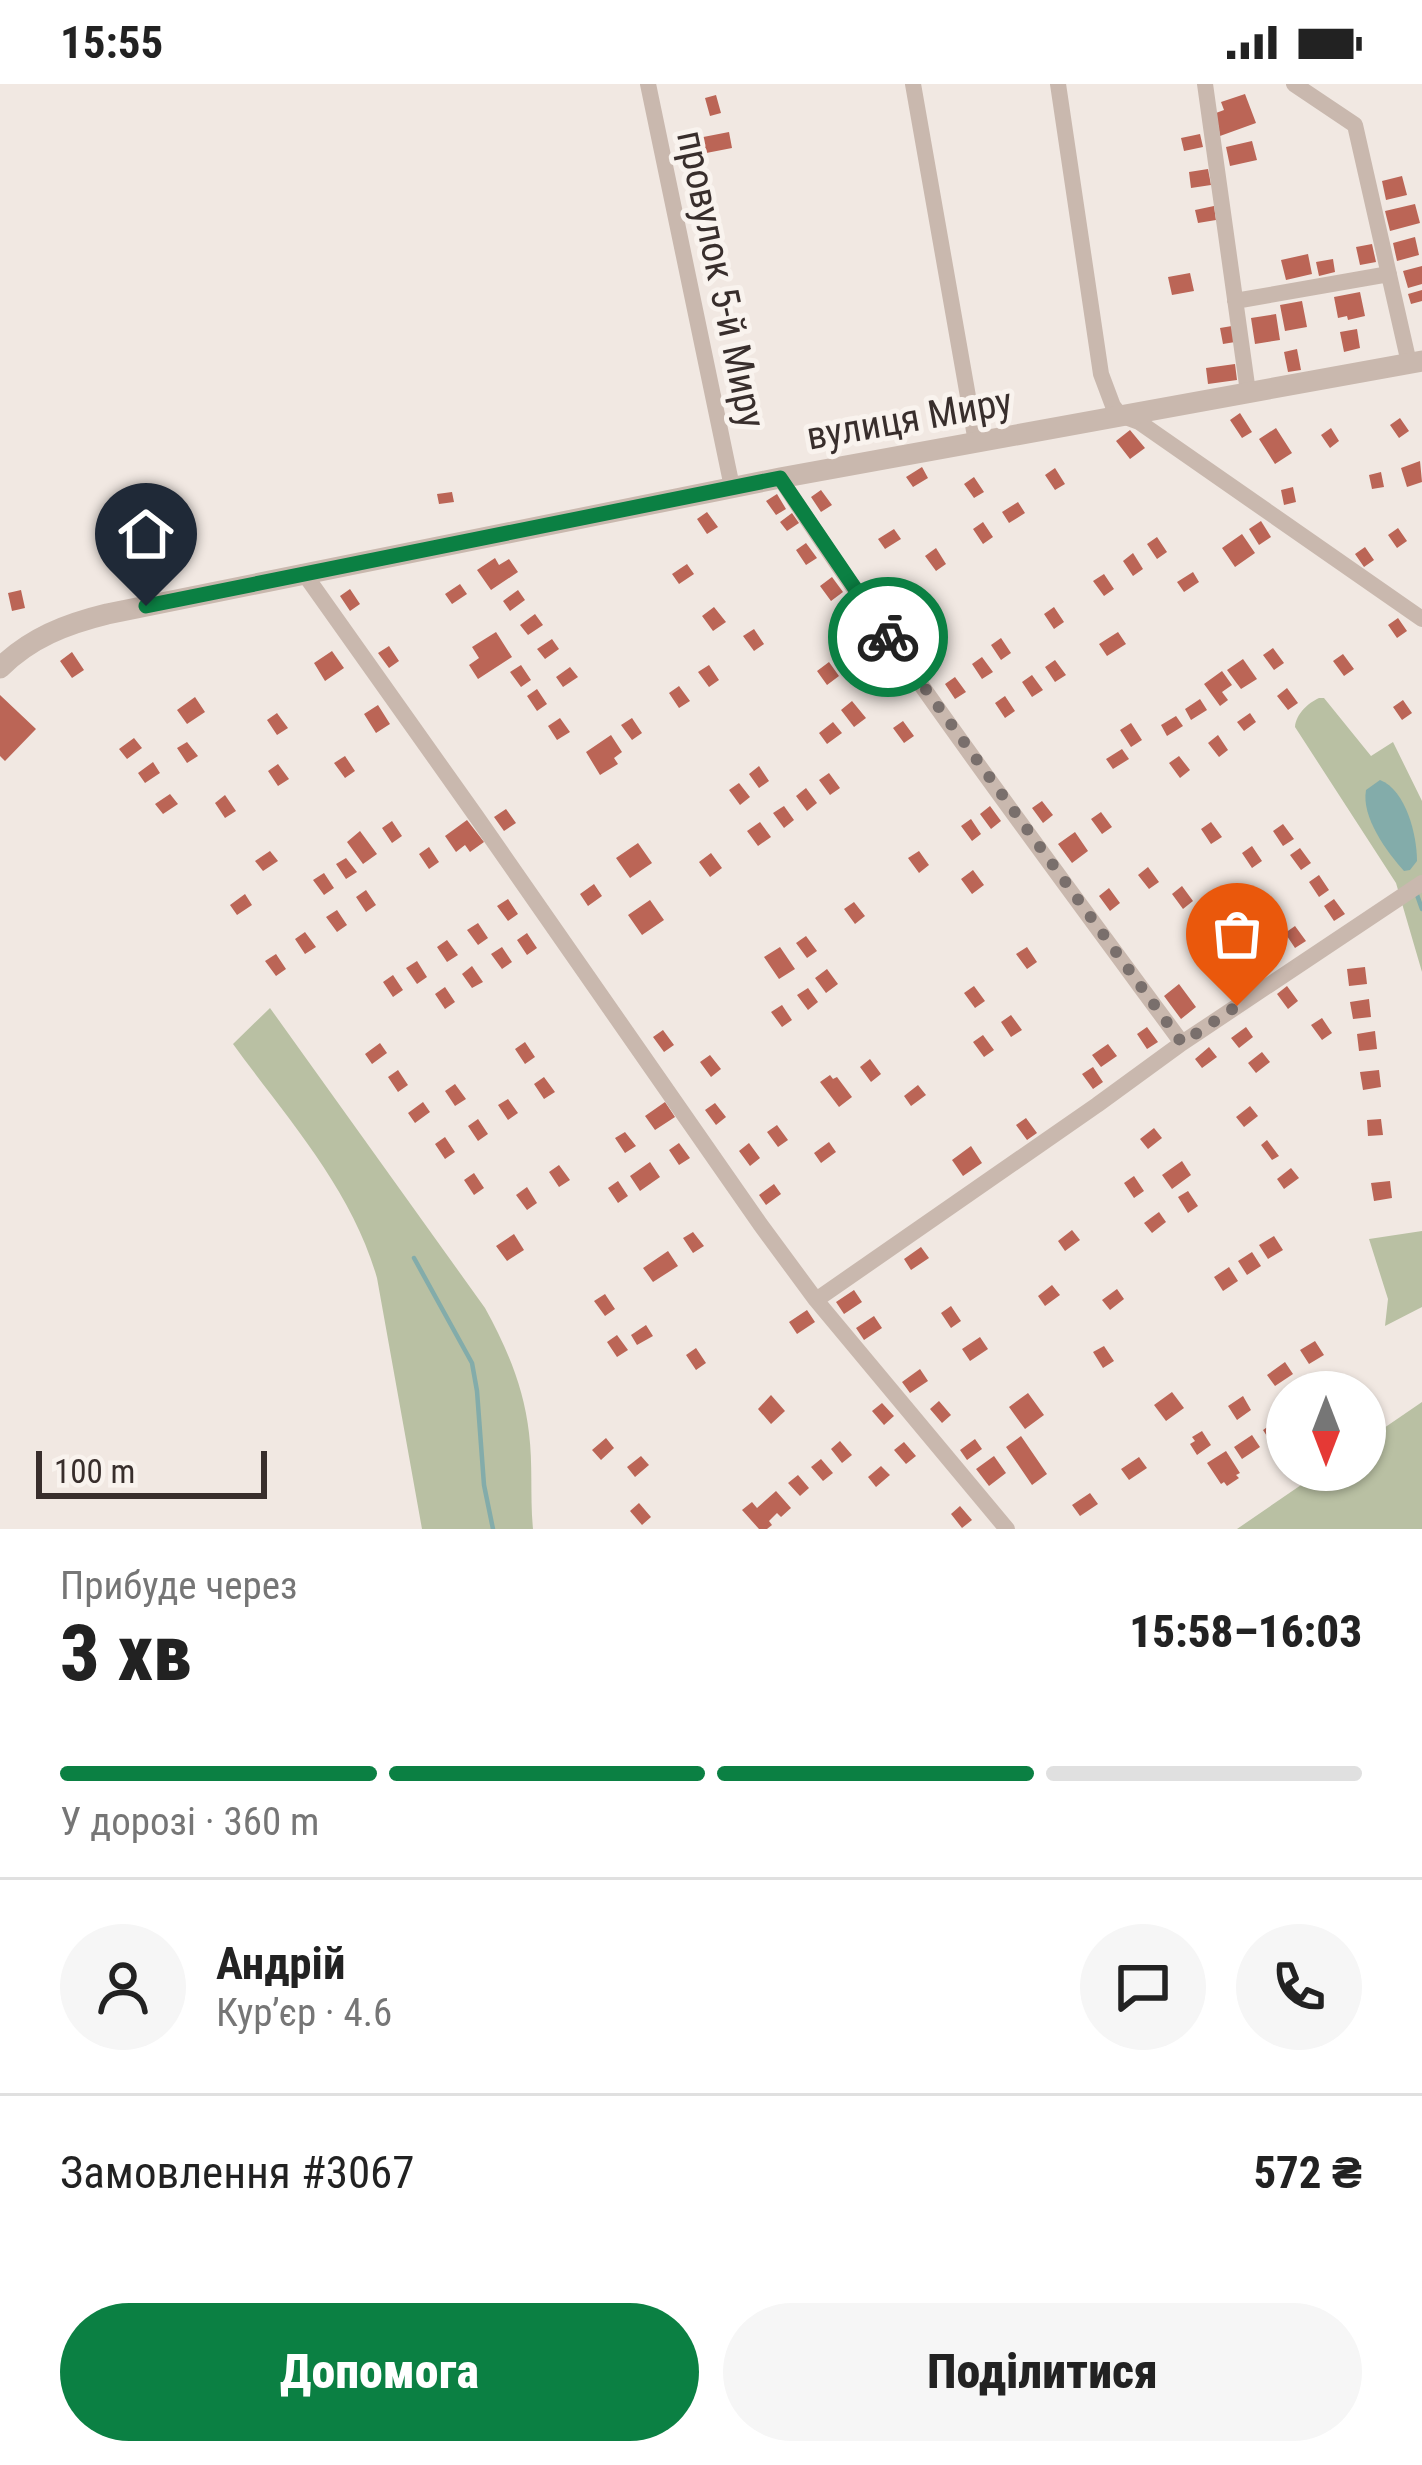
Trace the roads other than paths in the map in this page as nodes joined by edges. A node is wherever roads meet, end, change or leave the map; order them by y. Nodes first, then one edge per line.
1 (648, 84) edge
2 (913, 84) edge
3 (1058, 84) edge
4 (1205, 84) edge
5 (1294, 84) edge
6 (1390, 274) junction
7 (1234, 301) junction
8 (1416, 362) edge
9 (1248, 392) junction
10 (1120, 415) junction
11 (976, 442) junction
12 (780, 478) junction
13 (732, 488) junction
14 (303, 572) junction
15 (1422, 619) edge
16 (0, 668) edge
17 (1422, 883) edge
18 (1182, 1043) junction
19 (816, 1300) junction
20 (1006, 1529) edge

1 - 13 street, провулок 5-й Миру
2 - 11 street
3 - 10 street
4 - 7 street
5 - 6 street
6 - 7 street
6 - 8 street
7 - 9 street
8 - 9 street, вулиця Миру
9 - 10 street, вулиця Миру
10 - 11 street, вулиця Миру
10 - 15 street
11 - 12 street, вулиця Миру
12 - 13 street, вулиця Миру
12 - 18 street
13 - 14 street, вулиця Миру
14 - 16 street, вулиця Миру
14 - 19 street
17 - 18 street
18 - 19 street
19 - 20 street

